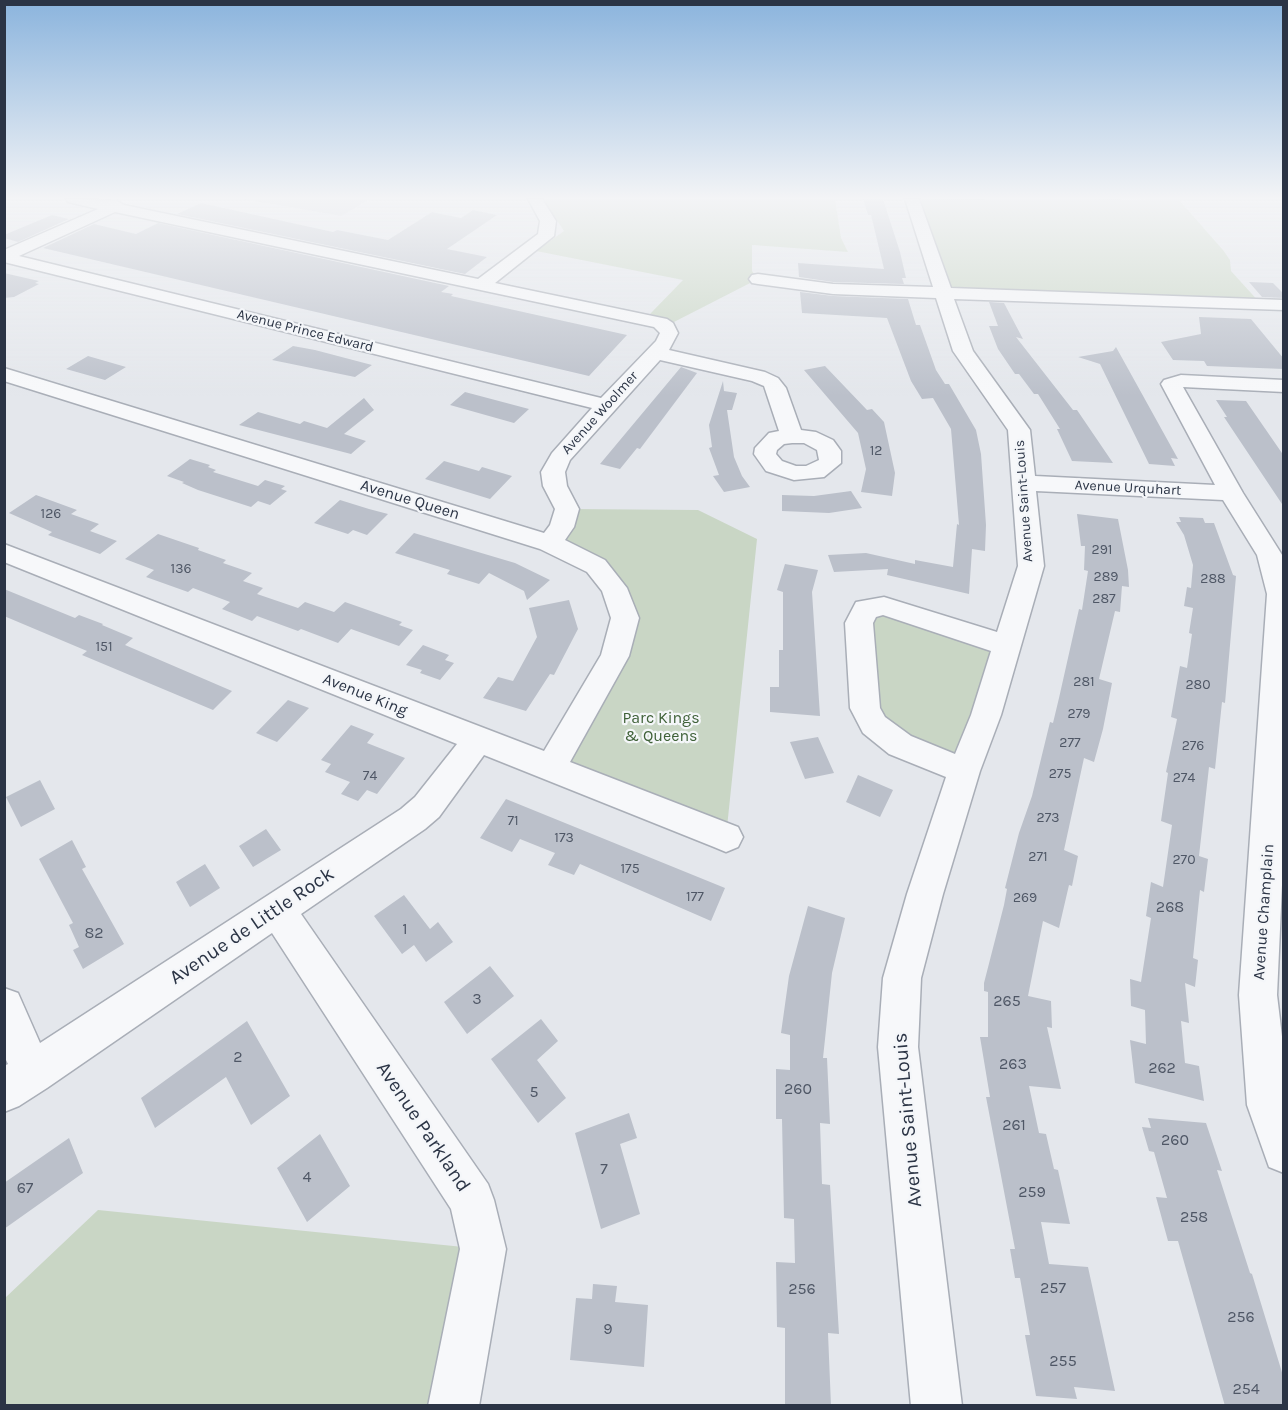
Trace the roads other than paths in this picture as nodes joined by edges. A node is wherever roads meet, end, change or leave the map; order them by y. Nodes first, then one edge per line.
1 (36, 265) edge
2 (387, 265) edge
3 (508, 265) edge
4 (934, 265) edge
5 (758, 279) dead end
6 (482, 285) junction
7 (944, 294) junction
8 (1284, 305) edge
9 (654, 353) junction
10 (4, 374) edge
11 (1284, 386) edge
12 (606, 405) junction
13 (792, 436) dead end
14 (1025, 483) junction
15 (1231, 493) junction
16 (549, 543) junction
17 (4, 552) edge
18 (1006, 645) junction
19 (478, 740) junction
20 (551, 767) junction
21 (964, 771) junction
22 (726, 837) dead end
23 (277, 910) junction
24 (4, 1007) edge
25 (18, 1082) edge
26 (1284, 1152) edge
27 (453, 1406) edge
28 (937, 1406) edge

1 - 12 street, Avenue Prince Edward
2 - 6 street
3 - 6 street
4 - 7 street, Avenue Saint-Louis
5 - 7 street
6 - 9 street, Avenue Woolmer
7 - 8 street
7 - 14 street, Avenue Saint-Louis
9 - 12 street, Avenue Woolmer
9 - 13 street
10 - 16 street, Avenue Queen
11 - 15 street, Avenue Champlain
12 - 16 street, Avenue Woolmer
14 - 15 street, Avenue Urquhart
14 - 18 street, Avenue Saint-Louis
15 - 26 street, Avenue Champlain
16 - 20 street, Avenue Queen
17 - 19 street, Avenue King
18 - 21 street, Avenue Saint-Louis
18 - 21 street
19 - 20 street, Avenue King
19 - 23 street, Avenue de Little Rock
20 - 22 street, Avenue King
21 - 28 street, Avenue Saint-Louis
23 - 25 street, Avenue de Little Rock
23 - 27 street, Avenue Parkland
24 - 25 street

